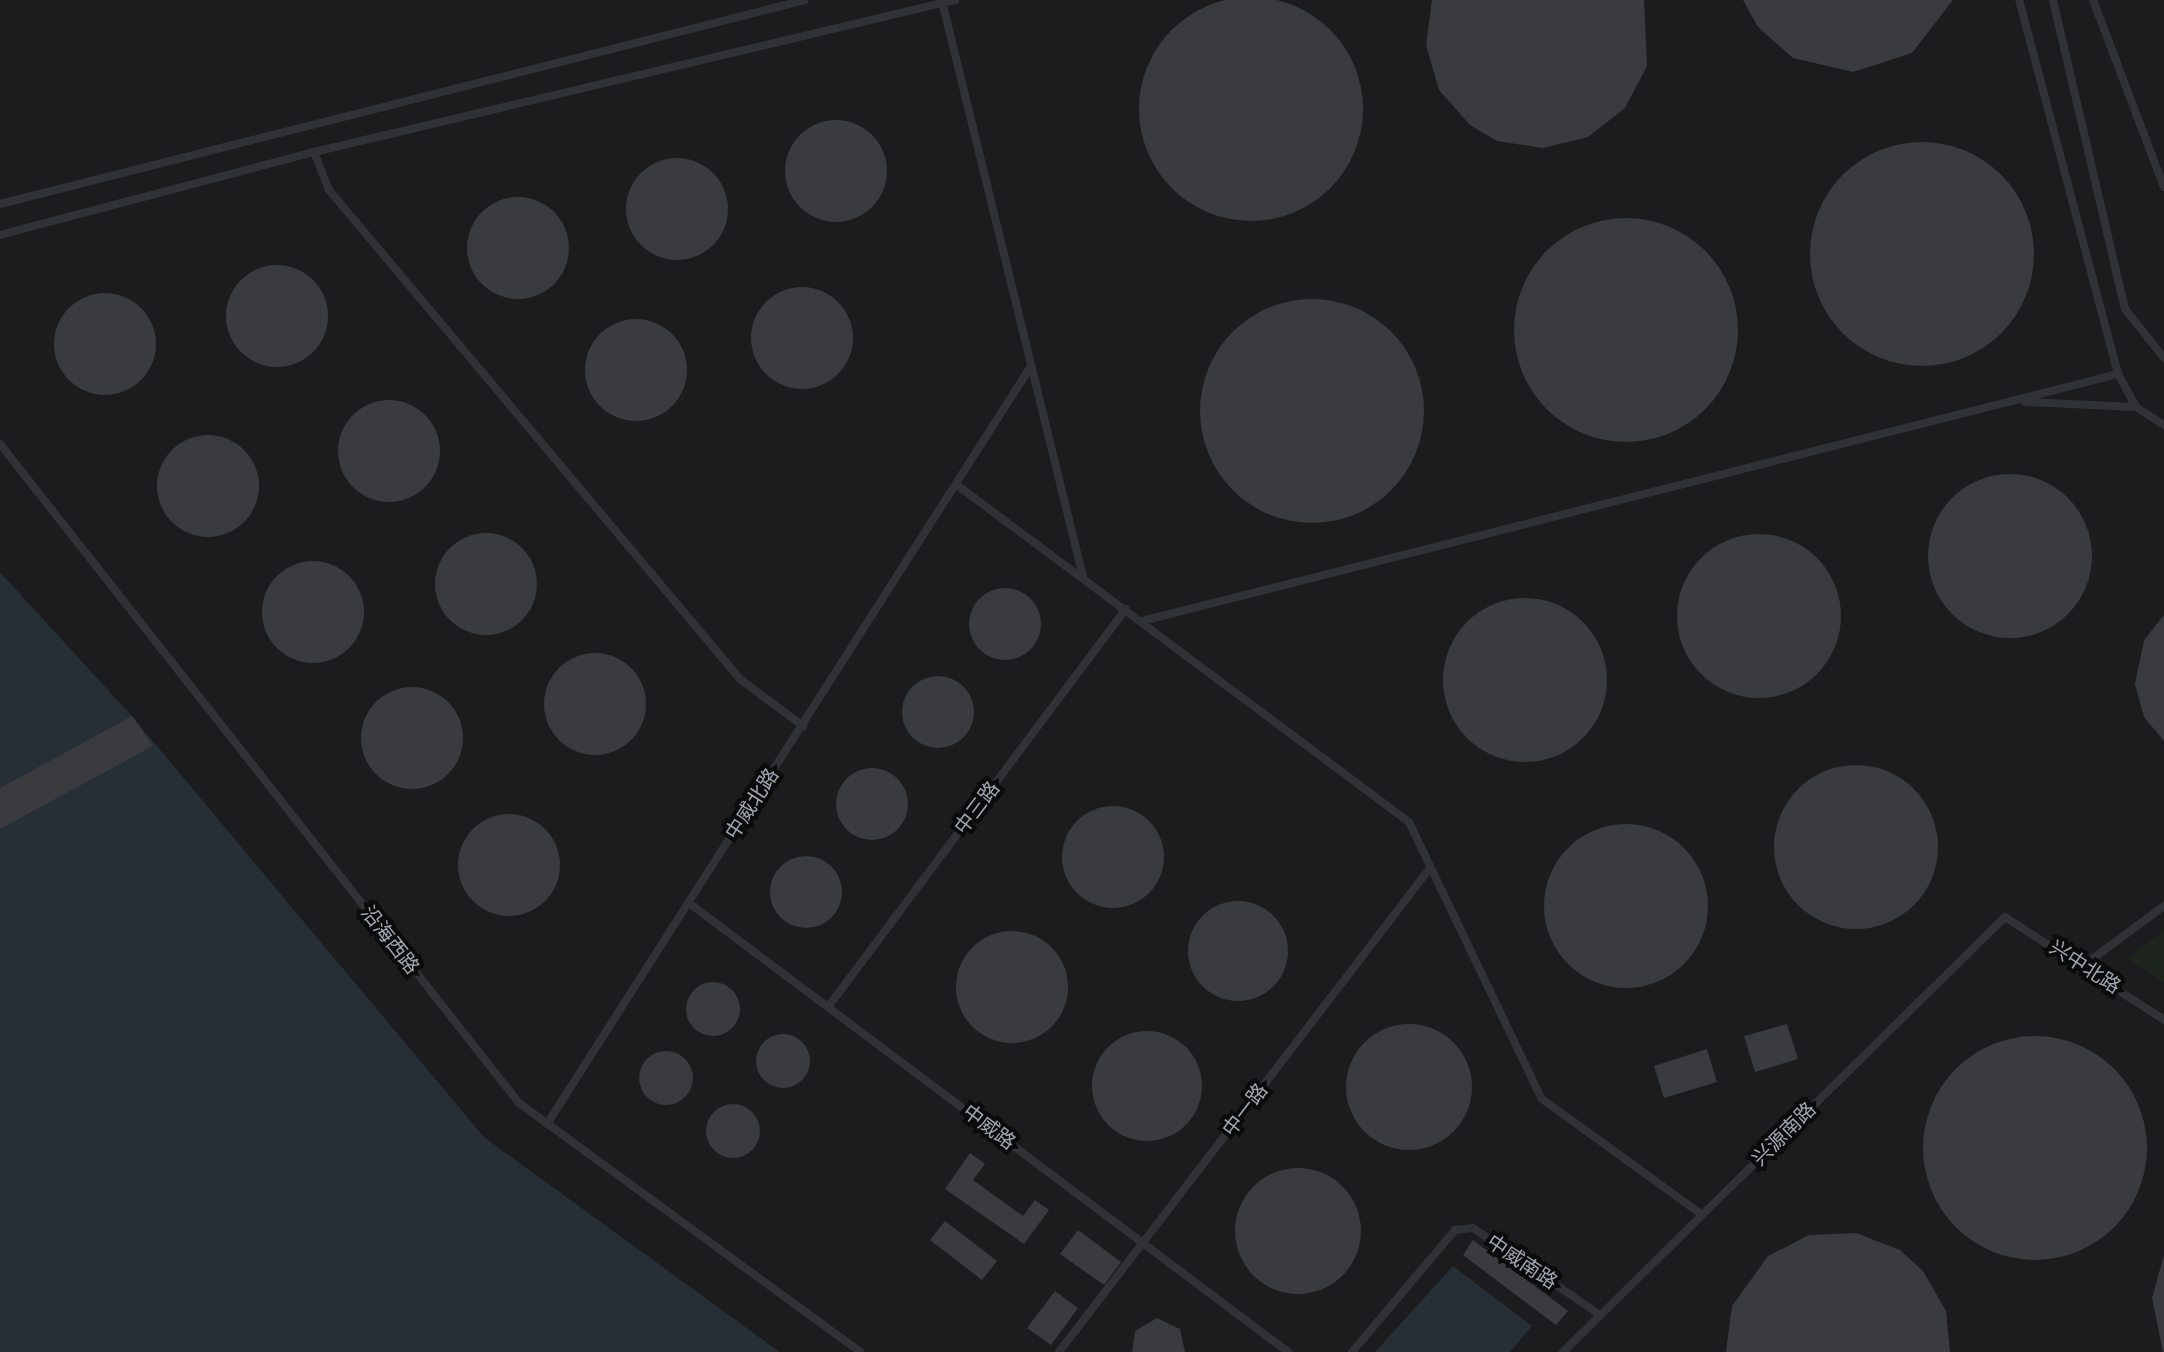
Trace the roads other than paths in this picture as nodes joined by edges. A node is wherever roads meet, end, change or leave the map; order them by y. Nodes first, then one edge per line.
1 (805, 0) edge
2 (955, 0) edge
3 (2019, 0) edge
4 (2053, 0) edge
5 (2093, 0) edge
6 (942, 2) edge
7 (314, 152) junction
8 (2164, 187) edge
9 (0, 204) edge
10 (0, 235) edge
11 (2164, 358) edge
12 (1031, 366) junction
13 (2118, 374) junction
14 (2016, 402) junction
15 (2136, 407) junction
16 (2164, 425) edge
17 (0, 444) edge
18 (957, 485) junction
19 (1083, 577) junction
20 (1126, 609) junction
21 (1142, 621) junction
22 (803, 726) junction
23 (1430, 868) junction
24 (689, 903) junction
25 (2164, 906) edge
26 (2005, 917) joint
27 (2084, 965) junction
28 (828, 1007) junction
29 (2164, 1020) edge
30 (547, 1124) junction
31 (1702, 1215) junction
32 (1143, 1243) junction
33 (1600, 1315) junction
34 (861, 1352) edge
35 (1059, 1352) edge
36 (1288, 1352) edge
37 (1352, 1352) edge
38 (1563, 1352) edge

1 - 9 lane
2 - 6 lane
3 - 13 lane
4 - 11 lane
5 - 8 lane
6 - 7 lane
6 - 12 lane
7 - 10 lane
7 - 22 lane
12 - 18 lane, 中威北路
12 - 19 lane
13 - 14 lane
13 - 15 lane
14 - 15 lane
14 - 21 lane
15 - 16 lane
17 - 30 lane, 沿海西路
18 - 19 lane
18 - 22 lane, 中威北路
19 - 20 lane
20 - 21 lane
20 - 28 lane, 中三路
21 - 23 lane
22 - 24 lane, 中威北路
23 - 31 lane
23 - 32 lane, 中一路
24 - 28 lane, 中威路
24 - 30 lane, 中威北路
25 - 27 lane
26 - 27 lane, 兴中北路
26 - 31 lane, 兴源南路
27 - 29 lane, 兴中北路
28 - 32 lane, 中威路
30 - 34 lane, 沿海西路
31 - 33 lane, 兴源南路
32 - 35 lane, 中一路
32 - 36 lane, 中威路
33 - 37 lane, 中威南路
33 - 38 lane, 兴源南路

